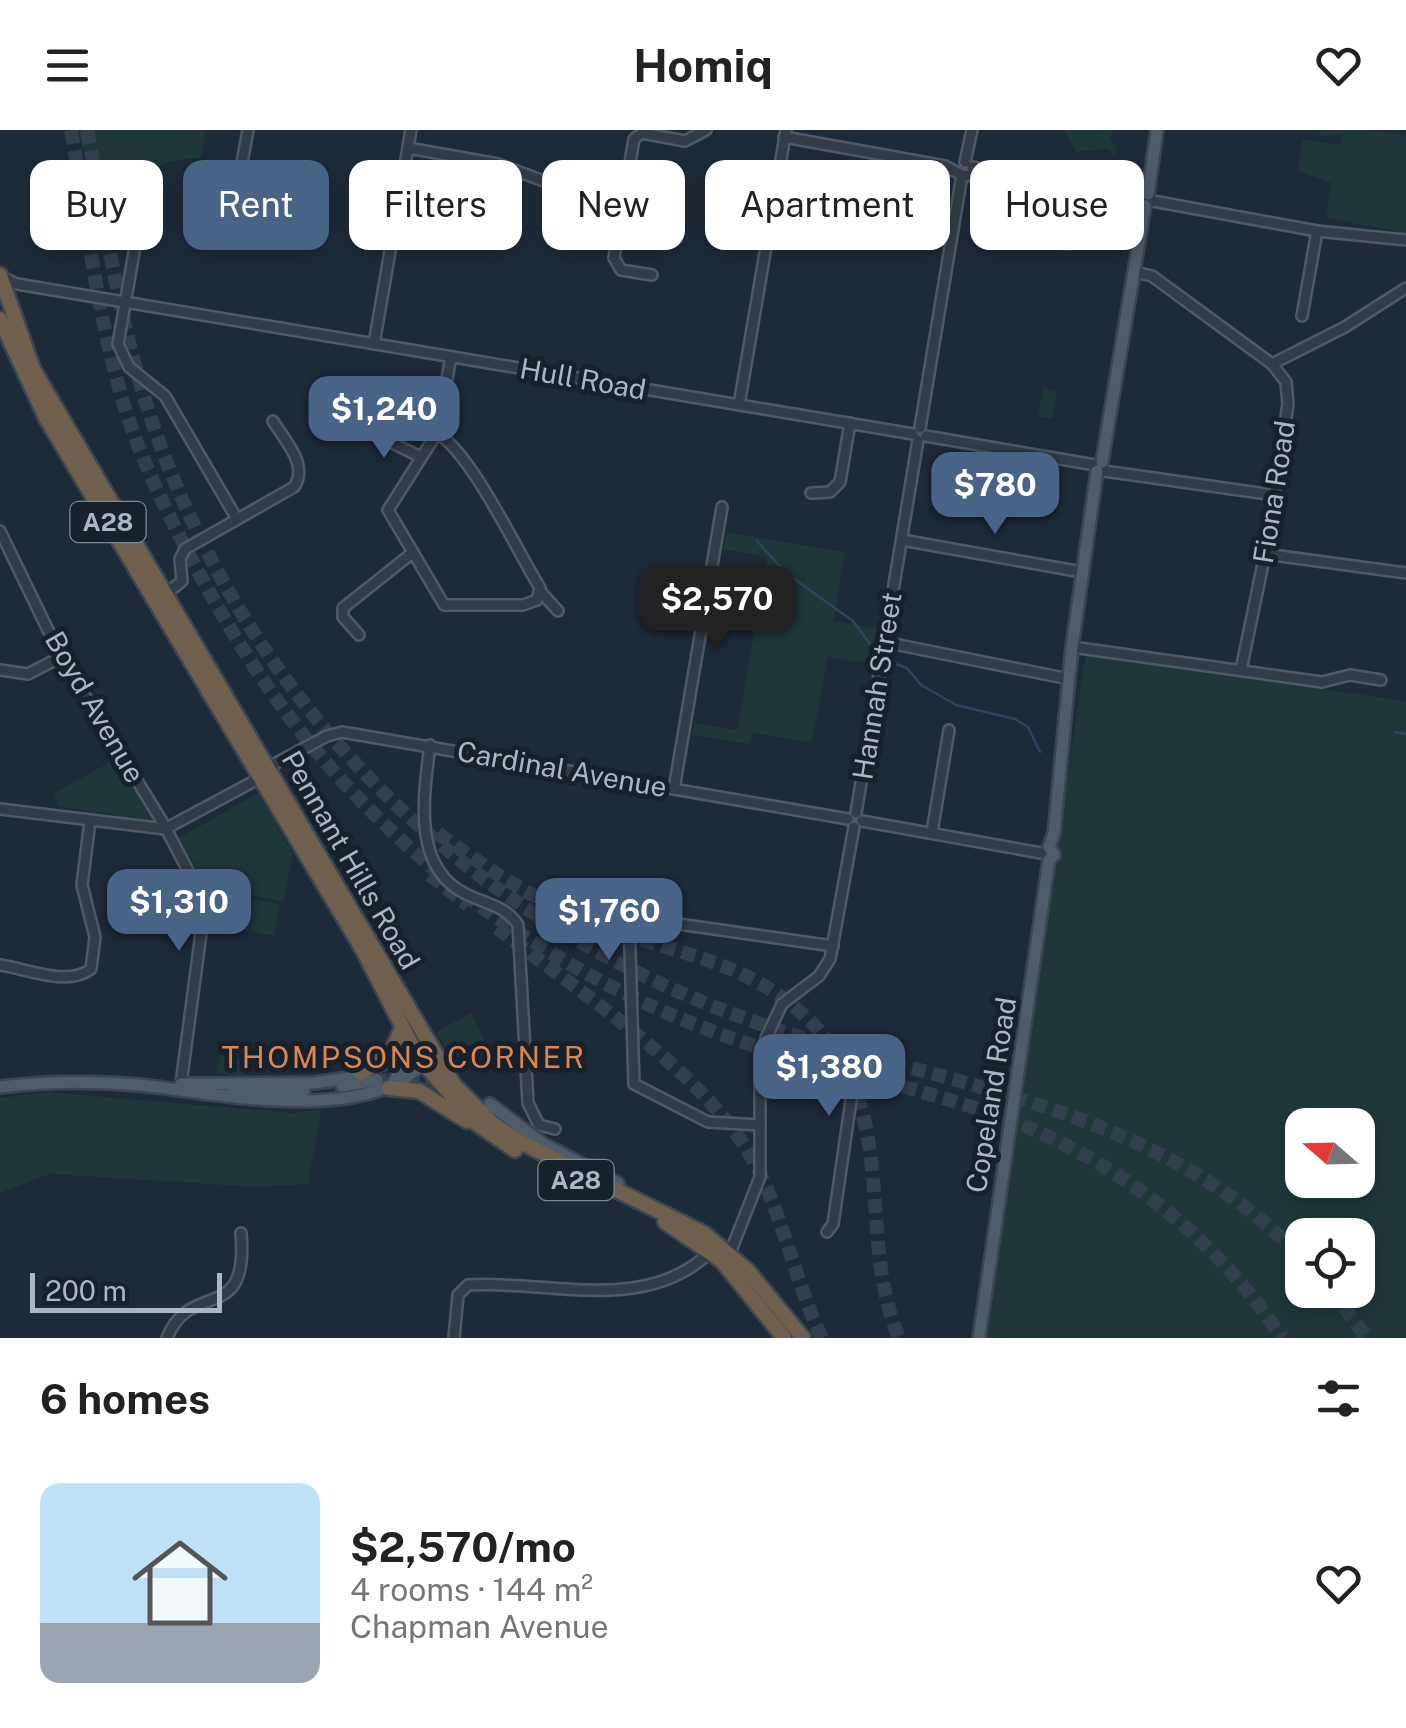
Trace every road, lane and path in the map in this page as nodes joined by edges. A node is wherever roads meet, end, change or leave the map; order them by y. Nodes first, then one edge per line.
1 (248, 130) edge
2 (411, 130) edge
3 (706, 130) edge
4 (972, 130) edge
5 (1157, 130) edge
6 (785, 134) edge
7 (408, 148) junction
8 (242, 160) edge
9 (632, 160) edge
10 (966, 167) junction
11 (542, 180) edge
12 (1146, 200) junction
13 (1317, 231) junction
14 (1406, 240) edge
15 (135, 250) edge
16 (618, 250) edge
17 (1134, 272) junction
18 (652, 275) dead end
19 (0, 276) edge
20 (1406, 288) edge
21 (11, 290) junction
22 (127, 302) junction
23 (1302, 316) dead end
24 (0, 319) edge
25 (374, 344) junction
26 (451, 356) junction
27 (1272, 364) junction
28 (739, 405) junction
29 (273, 421) dead end
30 (850, 424) junction
31 (365, 430) dead end
32 (437, 433) junction
33 (919, 435) junction
34 (421, 457) junction
35 (1100, 465) junction
36 (812, 493) dead end
37 (1274, 495) junction
38 (722, 507) dead end
39 (237, 519) junction
40 (0, 530) edge
41 (902, 540) junction
42 (411, 554) junction
43 (1265, 554) junction
44 (1082, 572) junction
45 (1406, 573) edge
46 (541, 592) junction
47 (166, 594) junction
48 (533, 602) junction
49 (359, 635) dead end
50 (883, 646) junction
51 (1072, 647) junction
52 (61, 657) junction
53 (0, 670) edge
54 (1241, 670) junction
55 (1069, 679) junction
56 (1380, 680) dead end
57 (949, 730) dead end
58 (430, 746) junction
59 (265, 774) junction
60 (674, 789) junction
61 (0, 809) edge
62 (855, 820) junction
63 (90, 821) junction
64 (165, 829) junction
65 (932, 832) junction
66 (1046, 853) junction
67 (834, 946) junction
68 (0, 965) edge
69 (409, 1027) junction
70 (422, 1064) junction
71 (361, 1073) junction
72 (383, 1084) junction
73 (761, 1084) junction
74 (0, 1087) edge
75 (181, 1088) junction
76 (490, 1104) dead end
77 (477, 1124) junction
78 (760, 1124) junction
79 (555, 1129) dead end
80 (697, 1229) junction
81 (241, 1232) dead end
82 (827, 1232) dead end
83 (734, 1247) junction
84 (710, 1252) junction
85 (167, 1338) edge
86 (454, 1338) edge
87 (784, 1338) edge
88 (803, 1338) edge
89 (979, 1338) edge

1 - 8 street
2 - 7 street
3 - 9 street
4 - 10 street, Hannah Street
5 - 12 main road, Copeland Road
6 - 10 street
6 - 28 street
7 - 11 street
7 - 25 street
10 - 12 street
10 - 33 street, Hannah Street
12 - 13 street
12 - 17 main road, Copeland Road
13 - 14 street
13 - 23 street
15 - 22 street
16 - 18 street
17 - 27 street
17 - 35 main road, Copeland Road
19 - 21 highway, Pennant Hills Road / A28
20 - 27 street
21 - 22 street, Hull Road
21 - 47 highway, Pennant Hills Road / A28
22 - 25 street, Hull Road
22 - 39 street
24 - 59 highway, Pennant Hills Road / A28
25 - 26 street, Hull Road
26 - 28 street, Hull Road
26 - 32 street
27 - 37 street, Fiona Road
28 - 30 street, Hull Road
29 - 39 street
30 - 33 street, Hull Road
30 - 36 street
31 - 34 street
32 - 34 street
32 - 46 street
33 - 35 street, Hull Road
33 - 41 street, Hannah Street
34 - 42 street
35 - 37 street, Hull Road
35 - 44 main road, Copeland Road
37 - 43 street, Fiona Road
38 - 60 street
39 - 47 street
40 - 52 street, Boyd Avenue
41 - 44 street
41 - 50 street, Hannah Street
42 - 48 street
42 - 49 street
43 - 45 street
43 - 54 street, Fiona Road
44 - 51 main road, Copeland Road
46 - 48 street
46 - 48 street
47 - 59 highway, Pennant Hills Road / A28
50 - 55 street
50 - 62 street, Hannah Street
51 - 54 street
51 - 55 main road, Copeland Road
52 - 53 street
52 - 64 street, Boyd Avenue
54 - 56 street
55 - 66 main road, Copeland Road
57 - 65 street
58 - 59 street, Cardinal Avenue
58 - 60 street, Cardinal Avenue
58 - 79 street
59 - 64 street, Cardinal Avenue
59 - 69 highway, Pennant Hills Road / A28
60 - 62 street, Cardinal Avenue
61 - 63 street
62 - 65 street, Cardinal Avenue
62 - 67 street, Hannah Street
63 - 64 street
63 - 68 street
64 - 75 street, Boyd Avenue
65 - 66 street, Cardinal Avenue
66 - 89 main road, Copeland Road
67 - 73 street, Hannah Street
67 - 78 street
69 - 70 highway, Pennant Hills Road / A28
69 - 71 highway
69 - 80 highway, Pennant Hills Road / A28
70 - 72 main road
70 - 77 highway, Pennant Hills Road / A28
71 - 72 main road
71 - 75 main road
72 - 75 main road
72 - 77 highway
73 - 78 street, Hannah Street
73 - 82 street
74 - 75 main road
76 - 80 main road
77 - 84 highway, Pennant Hills Road / A28
78 - 83 street, Hannah Street
80 - 83 highway, Pennant Hills Road / A28
81 - 85 street
83 - 88 highway, Pennant Hills Road / A28
84 - 86 street
84 - 87 highway, Pennant Hills Road / A28

